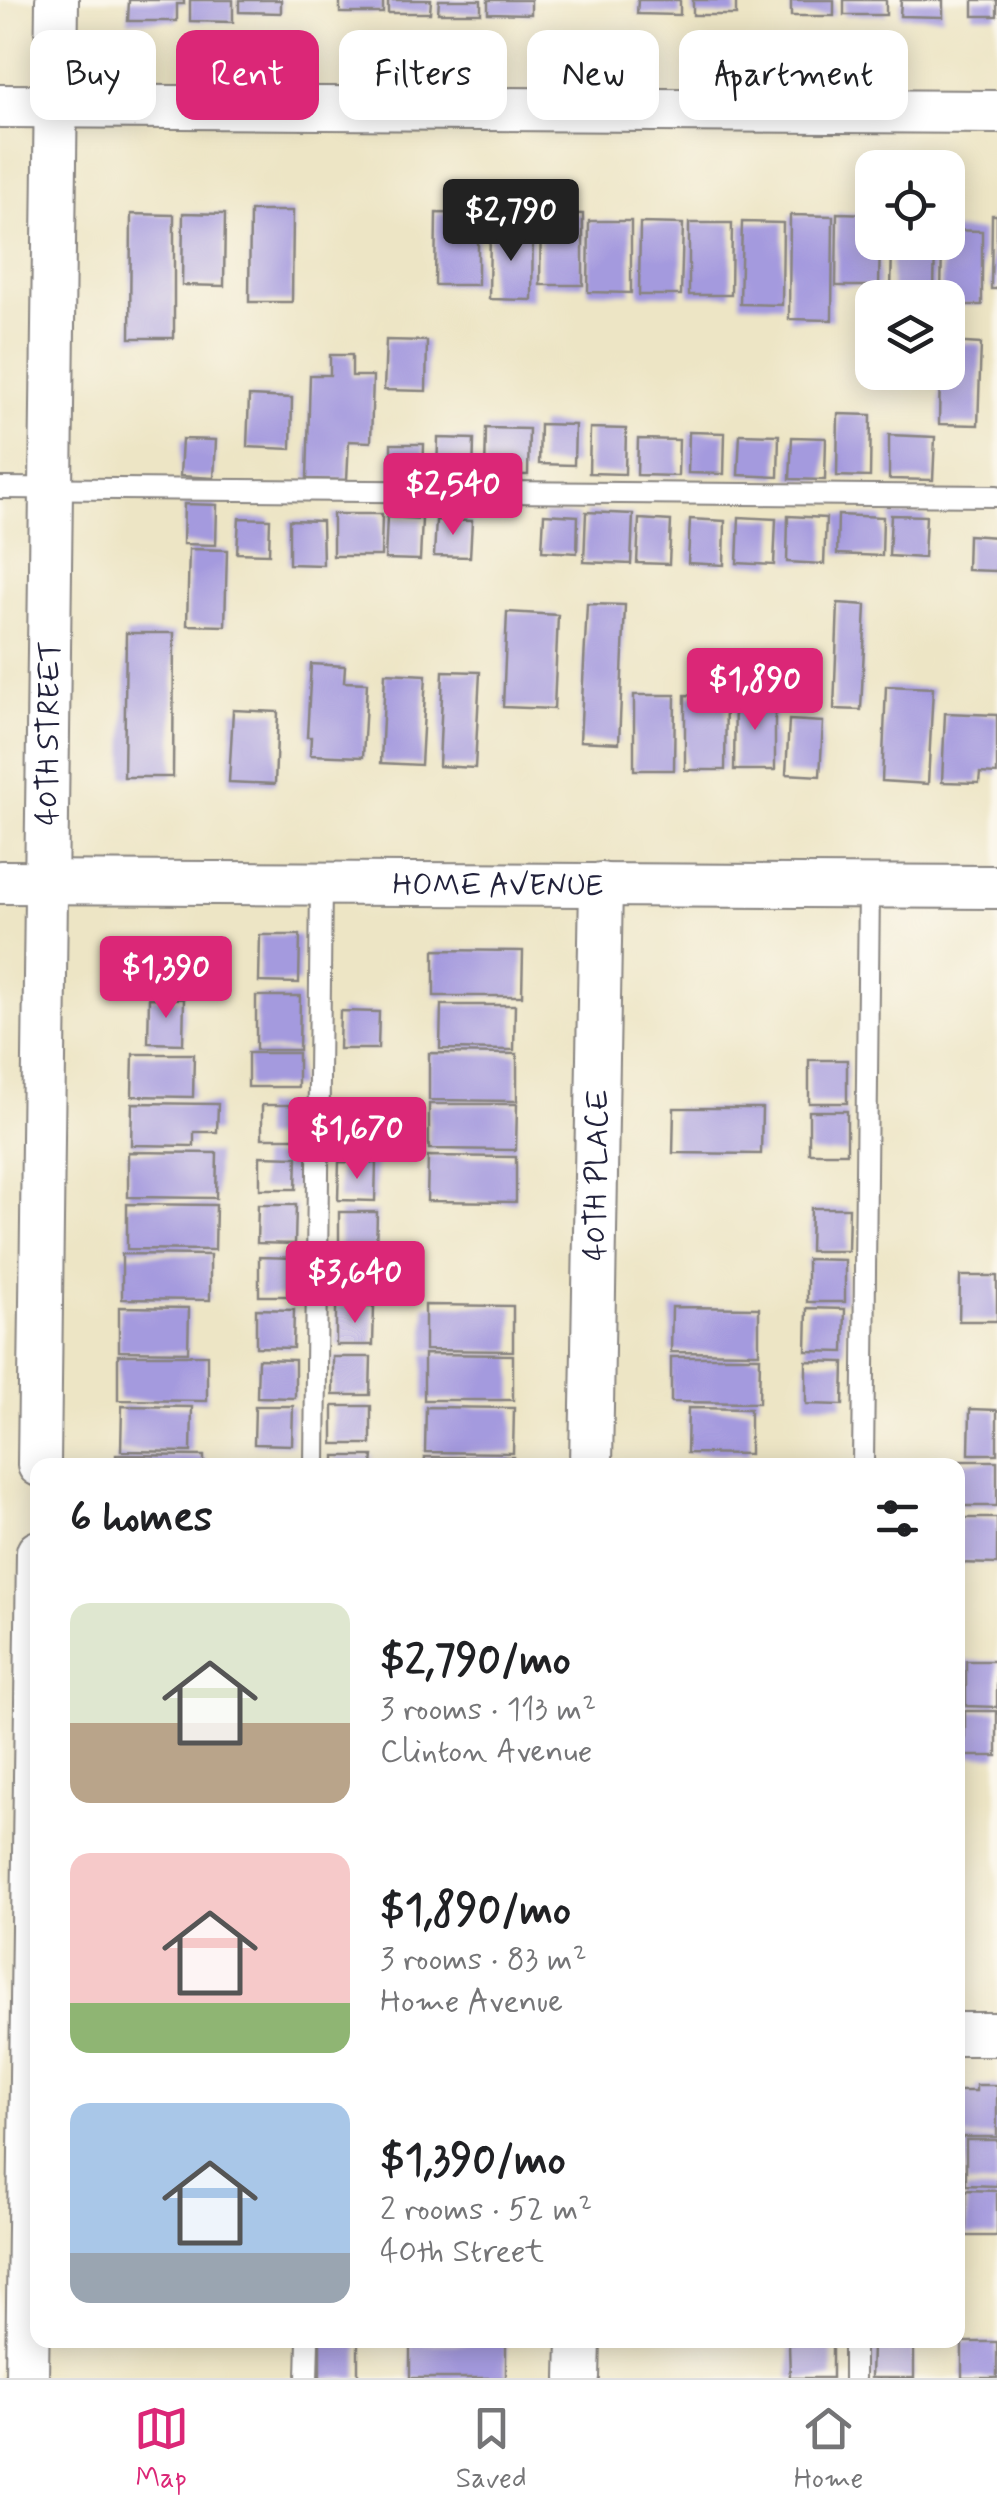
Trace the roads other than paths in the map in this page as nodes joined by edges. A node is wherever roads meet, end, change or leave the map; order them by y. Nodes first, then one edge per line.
1 (57, 0) edge
2 (57, 30) edge
3 (0, 106) edge
4 (30, 106) edge
5 (156, 107) edge
6 (997, 112) edge
7 (56, 120) edge
8 (0, 488) edge
9 (51, 488) junction
10 (997, 496) edge
11 (0, 882) edge
12 (46, 882) junction
13 (320, 883) junction
14 (601, 884) junction
15 (869, 886) junction
16 (997, 886) edge
17 (38, 1458) edge
18 (316, 1458) edge
19 (591, 1458) edge
20 (863, 1458) edge
21 (965, 2034) edge
22 (997, 2034) edge
23 (30, 2228) edge
24 (308, 2348) edge
25 (579, 2348) edge
26 (854, 2348) edge
27 (27, 2378) edge
28 (307, 2378) edge
29 (578, 2378) edge
30 (854, 2378) edge

1 - 2 street, 40TH STREET
3 - 4 street
5 - 6 street
7 - 9 street, 40TH STREET
8 - 9 lane
9 - 10 lane
9 - 12 street, 40TH STREET
11 - 12 street, HOME AVENUE
12 - 13 street, HOME AVENUE
12 - 17 street, 40TH STREET
13 - 14 street, HOME AVENUE
13 - 18 lane
14 - 15 street, HOME AVENUE
14 - 19 street, 40TH PLACE
15 - 16 street, HOME AVENUE
15 - 20 lane
21 - 22 street
23 - 27 street
24 - 28 lane
25 - 29 street
26 - 30 lane

